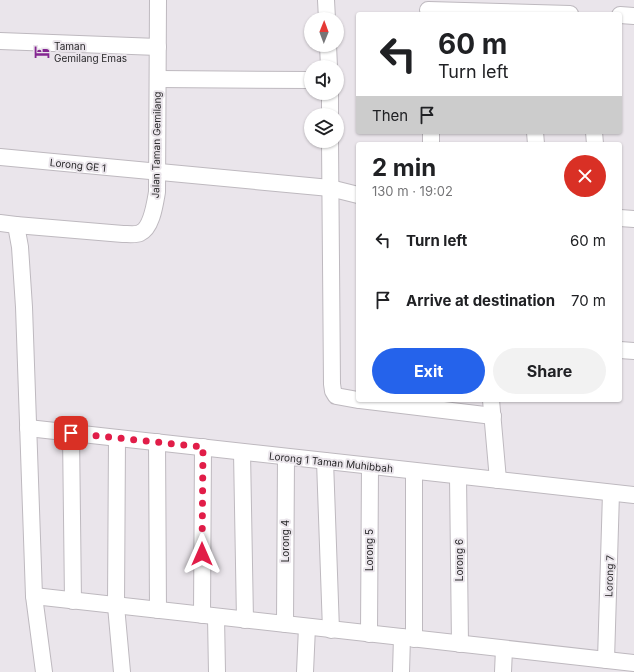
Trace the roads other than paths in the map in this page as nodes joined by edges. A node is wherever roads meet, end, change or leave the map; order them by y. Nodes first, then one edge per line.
1 (158, 0) edge
2 (326, 0) edge
3 (547, 7) edge
4 (428, 8) edge
5 (326, 12) edge
6 (509, 12) edge
7 (532, 12) edge
8 (563, 12) edge
9 (622, 16) edge
10 (634, 16) edge
11 (0, 41) edge
12 (158, 47) junction
13 (158, 78) junction
14 (304, 80) edge
15 (330, 148) edge
16 (0, 158) edge
17 (157, 173) junction
18 (330, 188) junction
19 (356, 194) edge
20 (622, 218) edge
21 (634, 219) edge
22 (8, 224) edge
23 (622, 350) edge
24 (634, 351) edge
25 (356, 399) edge
26 (405, 402) edge
27 (492, 408) edge
28 (28, 428) junction
29 (71, 433) junction
30 (117, 438) junction
31 (157, 442) junction
32 (203, 447) junction
33 (242, 452) junction
34 (286, 457) junction
35 (326, 461) junction
36 (370, 466) junction
37 (414, 471) junction
38 (458, 476) junction
39 (498, 480) junction
40 (611, 493) junction
41 (634, 495) edge
42 (34, 596) junction
43 (73, 601) junction
44 (116, 606) junction
45 (158, 610) junction
46 (209, 616) junction
47 (245, 620) junction
48 (285, 624) junction
49 (307, 627) junction
50 (331, 630) junction
51 (369, 634) junction
52 (408, 638) junction
53 (460, 644) junction
54 (504, 649) junction
55 (606, 660) junction
56 (634, 663) edge
57 (44, 672) edge
58 (122, 672) edge
59 (217, 672) edge
60 (305, 672) edge
61 (401, 672) edge
62 (503, 672) edge

1 - 12 street, Jalan Taman Gemilang
2 - 5 street
3 - 7 street
3 - 8 street
4 - 6 street
9 - 10 street
11 - 12 street
12 - 13 street, Jalan Taman Gemilang
13 - 14 street
13 - 17 street, Jalan Taman Gemilang
15 - 18 street
16 - 17 street, Lorong GE 1
17 - 18 street, Lorong GE 1
17 - 22 street, Jalan Taman Gemilang
18 - 19 street, Lorong GE 1
18 - 25 street
20 - 21 street
22 - 28 street
23 - 24 street
26 - 27 street
27 - 39 street
28 - 29 street, Lorong 1 Taman Muhibbah
28 - 42 street
29 - 30 street, Lorong 1 Taman Muhibbah
29 - 43 street
30 - 31 street, Lorong 1 Taman Muhibbah
30 - 44 street
31 - 32 street, Lorong 1 Taman Muhibbah
31 - 45 street
32 - 33 street, Lorong 1 Taman Muhibbah
32 - 46 street
33 - 34 street, Lorong 1 Taman Muhibbah
33 - 47 street
34 - 35 street, Lorong 1 Taman Muhibbah
34 - 48 street, Lorong 4
35 - 36 street, Lorong 1 Taman Muhibbah
35 - 50 street
36 - 37 street, Lorong 1 Taman Muhibbah
36 - 51 street, Lorong 5
37 - 38 street, Lorong 1 Taman Muhibbah
37 - 52 street
38 - 39 street, Lorong 1 Taman Muhibbah
38 - 53 street, Lorong 6
39 - 40 street, Lorong 1 Taman Muhibbah
40 - 41 street, Lorong 1 Taman Muhibbah
40 - 55 street, Lorong 7
42 - 43 street
42 - 57 street
43 - 44 street
44 - 45 street
44 - 58 street
45 - 46 street
46 - 47 street
46 - 59 street
47 - 48 street
48 - 49 street
49 - 50 street
49 - 60 street
50 - 51 street
51 - 52 street
52 - 53 street
52 - 61 street
53 - 54 street
54 - 55 street
54 - 62 street
55 - 56 street

